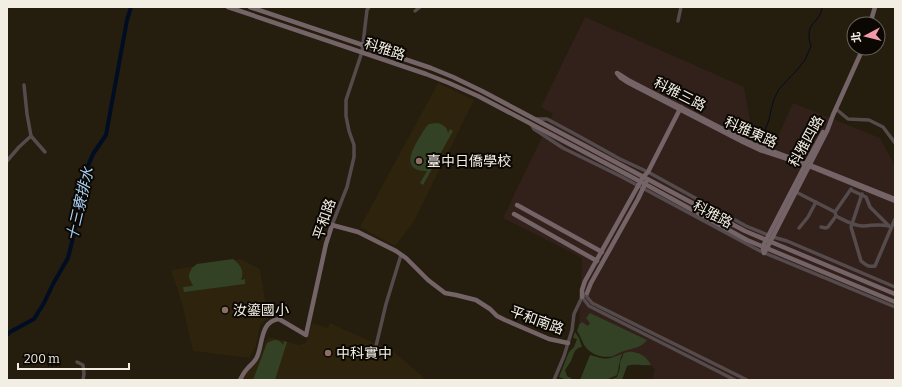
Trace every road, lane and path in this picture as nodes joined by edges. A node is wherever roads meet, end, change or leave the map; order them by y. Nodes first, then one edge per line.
1 (228, 7) edge
2 (250, 7) edge
3 (369, 7) edge
4 (420, 7) edge
5 (681, 7) edge
6 (415, 11) dead end
7 (678, 21) dead end
8 (362, 46) junction
9 (362, 52) junction
10 (860, 56) edge
11 (24, 85) dead end
12 (681, 108) junction
13 (836, 109) junction
14 (535, 119) junction
15 (31, 136) junction
16 (895, 143) edge
17 (45, 152) dead end
18 (7, 161) edge
19 (807, 165) junction
20 (648, 172) junction
21 (642, 183) junction
22 (854, 184) junction
23 (850, 190) junction
24 (796, 192) junction
25 (862, 194) junction
26 (895, 200) edge
27 (816, 202) junction
28 (517, 205) dead end
29 (514, 214) dead end
30 (835, 214) junction
31 (895, 219) edge
32 (852, 224) junction
33 (332, 225) junction
34 (822, 227) dead end
35 (890, 227) junction
36 (799, 228) dead end
37 (770, 238) junction
38 (765, 247) junction
39 (602, 252) junction
40 (764, 253) junction
41 (401, 255) junction
42 (597, 261) junction
43 (895, 287) edge
44 (587, 293) junction
45 (895, 294) edge
46 (582, 297) junction
47 (895, 302) edge
48 (895, 307) edge
49 (568, 343) junction
50 (376, 346) dead end
51 (77, 362) dead end
52 (82, 380) edge
53 (240, 380) edge
54 (554, 380) edge
55 (735, 380) edge
56 (748, 380) edge

1 - 9 street, 科雅路
2 - 8 street, 科雅路
3 - 8 street, 平和路
4 - 6 street
5 - 7 street
8 - 9 street, 平和路
8 - 14 street, 科雅路
9 - 21 street, 科雅路
9 - 33 street, 平和路
10 - 13 street, 科雅四路
11 - 15 street
12 - 12 street, 科雅三路
12 - 19 street, 科雅三路
12 - 20 street
13 - 16 street
13 - 19 street, 科雅四路
14 - 20 street, 科雅路
14 - 21 street, 科雅路
15 - 17 street
15 - 18 street
19 - 22 street
19 - 24 street, 科雅四路
19 - 26 street
19 - 37 street, 科雅四路
20 - 21 street
20 - 37 street, 科雅路
21 - 37 street, 科雅路
21 - 38 street, 科雅路
21 - 39 street
21 - 40 street, 科雅路
21 - 44 street
22 - 23 street
22 - 26 street
23 - 25 street
23 - 30 street
24 - 27 street
24 - 37 street, 科雅四路
25 - 32 street
25 - 35 street
27 - 30 street
27 - 36 street
28 - 39 street
29 - 42 street
30 - 32 street
30 - 34 street
31 - 35 street
32 - 35 street
32 - 35 street
33 - 41 street, 平和南路
33 - 53 street, 平和路
37 - 38 street, 科雅四路
37 - 43 street, 科雅路
37 - 45 street, 科雅路
38 - 40 street, 科雅四路
38 - 47 street, 科雅路
39 - 42 street
40 - 48 street, 科雅路
41 - 49 street, 平和南路
41 - 50 street
42 - 46 street
44 - 46 street, 平和南路
44 - 56 street
46 - 49 street, 平和南路
46 - 55 street
49 - 54 street, 平和南路
51 - 52 street

